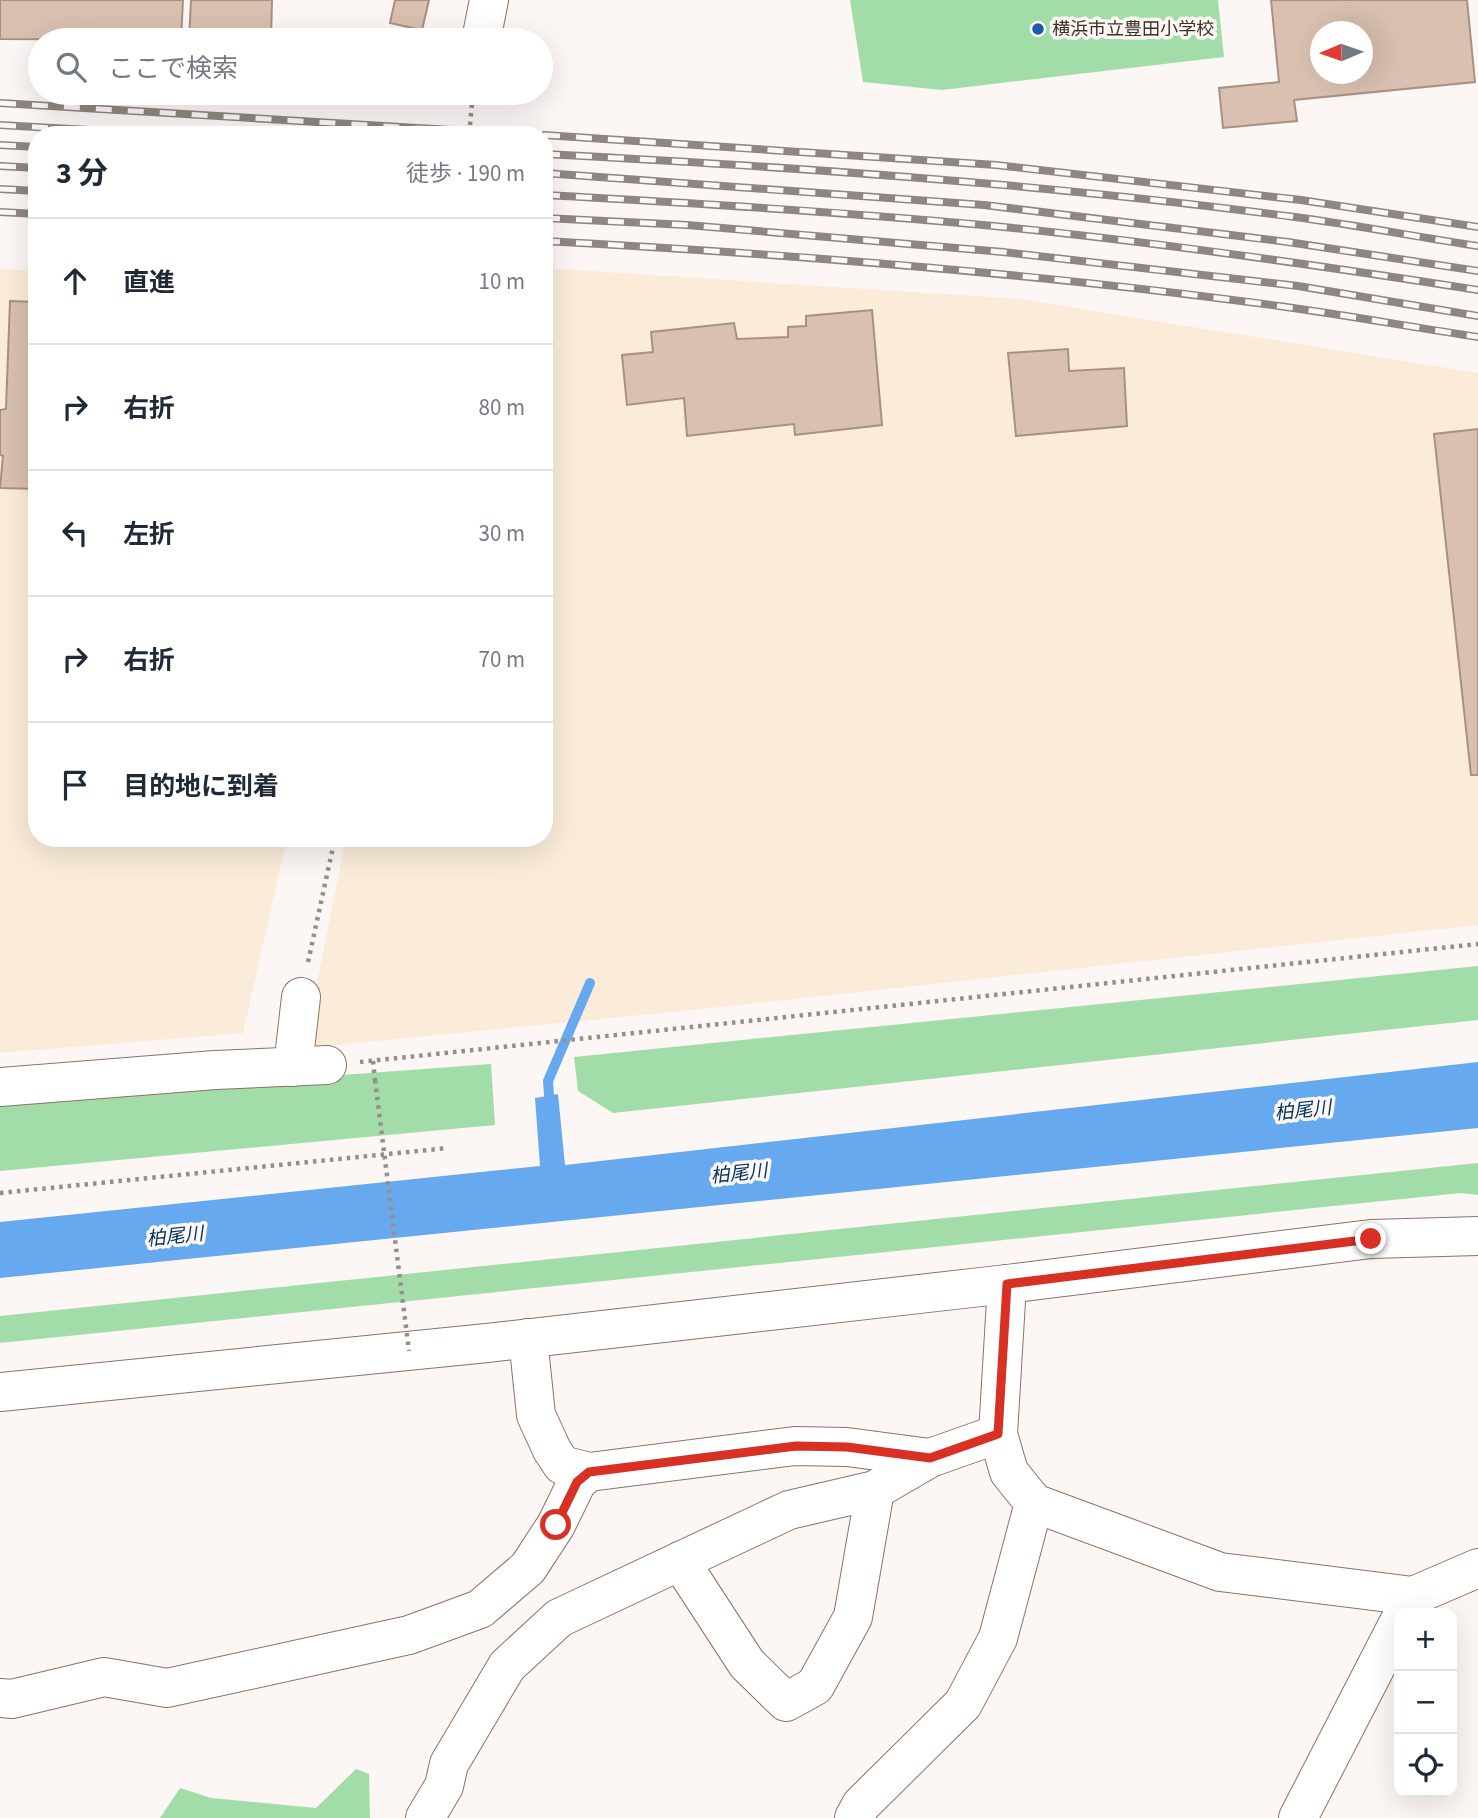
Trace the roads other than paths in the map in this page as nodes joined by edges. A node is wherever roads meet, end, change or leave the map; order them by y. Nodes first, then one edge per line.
1 (489, 0) edge
2 (483, 28) edge
3 (301, 997) road end
4 (0, 1087) edge
5 (1478, 1236) edge
6 (1007, 1284) junction
7 (528, 1338) junction
8 (0, 1392) edge
9 (998, 1434) junction
10 (930, 1458) junction
11 (589, 1472) junction
12 (875, 1490) junction
13 (1034, 1503) junction
14 (680, 1561) junction
15 (1478, 1568) edge
16 (1395, 1608) edge
17 (1408, 1608) edge
18 (1394, 1631) edge
19 (0, 1698) edge
20 (425, 1818) edge
21 (854, 1818) edge
22 (1298, 1818) edge

1 - 2 street
3 - 4 street
5 - 6 street
6 - 7 street
6 - 9 street
7 - 8 street
7 - 11 street
9 - 10 street
9 - 13 street
10 - 11 street
10 - 12 street
11 - 19 street
12 - 14 street
12 - 14 street
13 - 16 street
13 - 21 street
14 - 20 street
15 - 17 street
18 - 22 street

